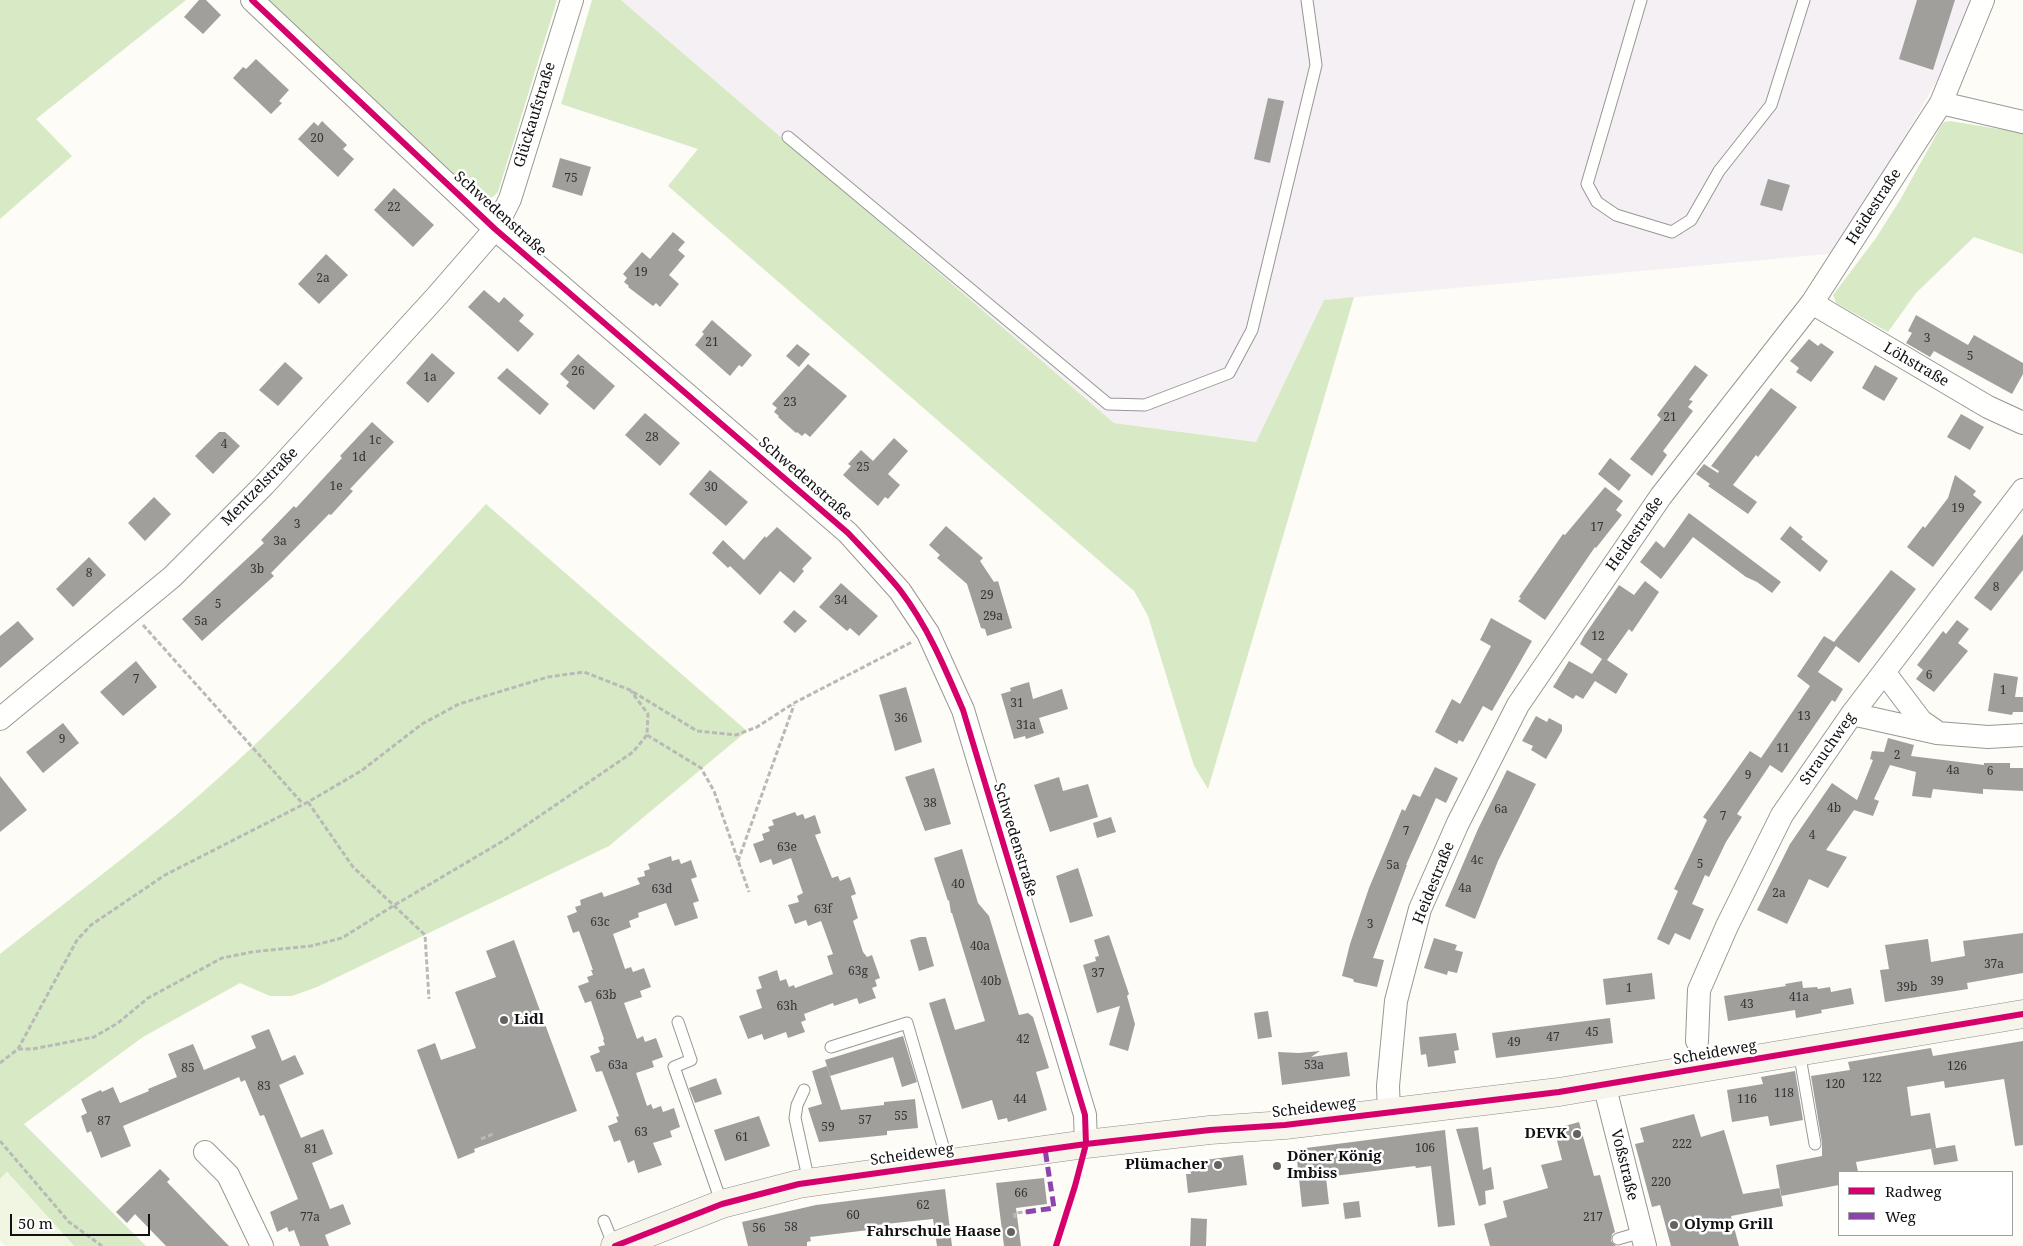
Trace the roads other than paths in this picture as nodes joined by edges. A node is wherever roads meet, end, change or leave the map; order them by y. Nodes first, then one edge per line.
1 (252, 0) edge
2 (572, 0) edge
3 (1307, 0) edge
4 (1641, 0) edge
5 (1804, 0) edge
6 (1983, 0) edge
7 (1941, 103) junction
8 (2023, 122) edge
9 (788, 137) dead end
10 (495, 229) junction
11 (1812, 304) junction
12 (2023, 422) edge
13 (2023, 490) edge
14 (1884, 672) junction
15 (1852, 714) junction
16 (0, 719) edge
17 (1937, 733) junction
18 (2023, 735) edge
19 (2023, 1014) edge
20 (678, 1022) dead end
21 (1697, 1041) dead end
22 (831, 1047) dead end
23 (1799, 1051) junction
24 (1604, 1084) junction
25 (804, 1090) dead end
26 (1389, 1112) junction
27 (1098, 1142) junction
28 (1815, 1144) dead end
29 (205, 1152) dead end
30 (948, 1163) junction
31 (809, 1182) junction
32 (722, 1204) junction
33 (604, 1221) dead end
34 (1618, 1239) dead end
35 (1643, 1239) edge
36 (262, 1246) edge
37 (614, 1246) edge

1 - 10 street, Schwedenstraße
2 - 10 street, Glückaufstraße
3 - 9 lane
4 - 5 lane
6 - 7 street, Heidestraße
7 - 8 street
7 - 11 street, Heidestraße
10 - 16 street, Mentzelstraße
10 - 27 street, Schwedenstraße
11 - 12 street, Löhstraße
11 - 26 street, Heidestraße
13 - 14 street, Strauchweg
14 - 15 street, Strauchweg
14 - 17 street
15 - 17 street
15 - 21 street, Strauchweg
17 - 18 street
19 - 23 street, Scheideweg
20 - 32 lane
22 - 30 lane
23 - 24 street, Scheideweg
23 - 28 lane
24 - 26 street, Scheideweg
24 - 35 street, Voßstraße
25 - 31 lane
26 - 27 street, Scheideweg
27 - 30 street, Scheideweg
29 - 36 street
30 - 31 street, Scheideweg
31 - 32 street, Scheideweg
32 - 37 street, Scheideweg
33 - 37 lane
34 - 35 lane

